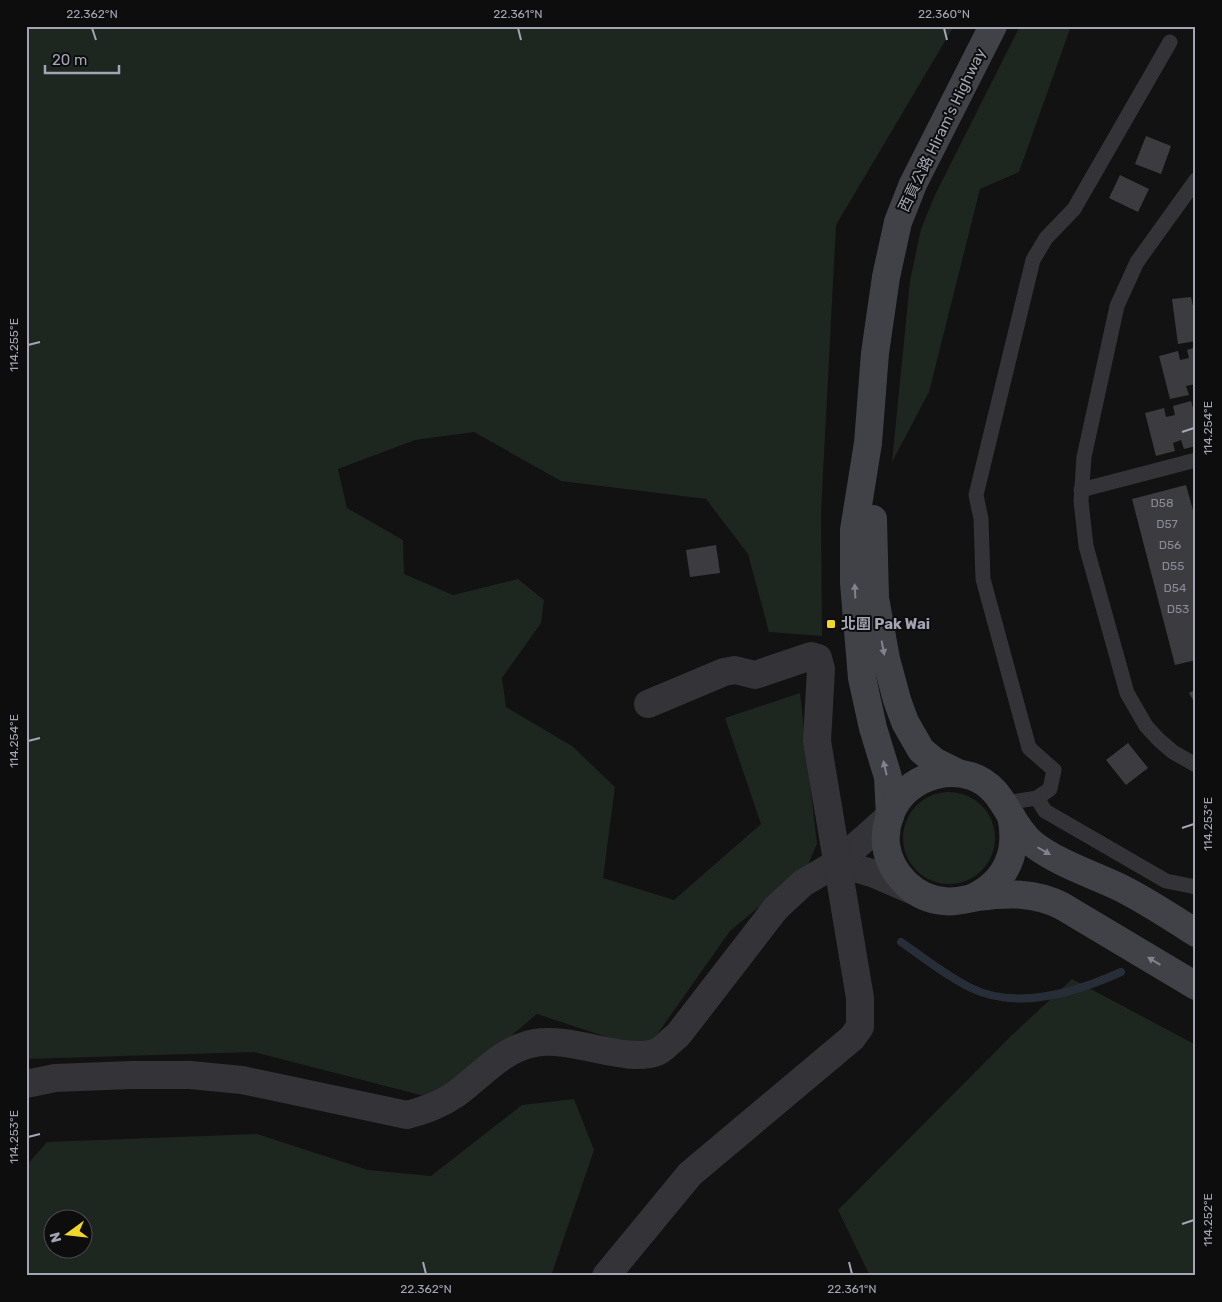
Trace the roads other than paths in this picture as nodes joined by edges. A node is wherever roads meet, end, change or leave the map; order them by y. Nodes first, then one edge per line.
1 (993, 26) edge
2 (1170, 42) dead end
3 (1196, 180) edge
4 (868, 443) junction
5 (1196, 460) edge
6 (1081, 490) junction
7 (648, 704) dead end
8 (1196, 766) edge
9 (958, 773) junction
10 (1037, 798) junction
11 (1008, 810) junction
12 (890, 816) junction
13 (837, 863) junction
14 (1196, 887) edge
15 (916, 892) junction
16 (972, 898) junction
17 (1158, 909) junction
18 (1196, 919) edge
19 (1196, 933) edge
20 (1196, 986) edge
21 (26, 1084) edge
22 (606, 1276) edge

1 - 4 main road, 西貢公路 Hiram's Highway
2 - 10 lane
3 - 6 lane
4 -> 9 main road, 西貢公路 Hiram's Highway
12 -> 4 main road, 西貢公路 Hiram's Highway
5 - 6 lane
6 - 8 lane
7 - 13 street
9 - 11 main road, 西貢公路 Hiram's Highway
9 - 12 main road, 西貢公路 Hiram's Highway
10 - 11 lane
10 - 14 lane
11 - 16 main road, 西貢公路 Hiram's Highway
11 -> 17 main road, 西貢公路 Hiram's Highway
12 - 13 street
12 - 15 main road, 西貢公路 Hiram's Highway
13 - 15 street
13 - 21 street
13 - 22 street
15 - 16 main road, 西貢公路 Hiram's Highway
20 -> 16 main road, 西貢公路 Hiram's Highway
17 - 18 lane
17 - 19 main road, 西貢公路 Hiram's Highway

